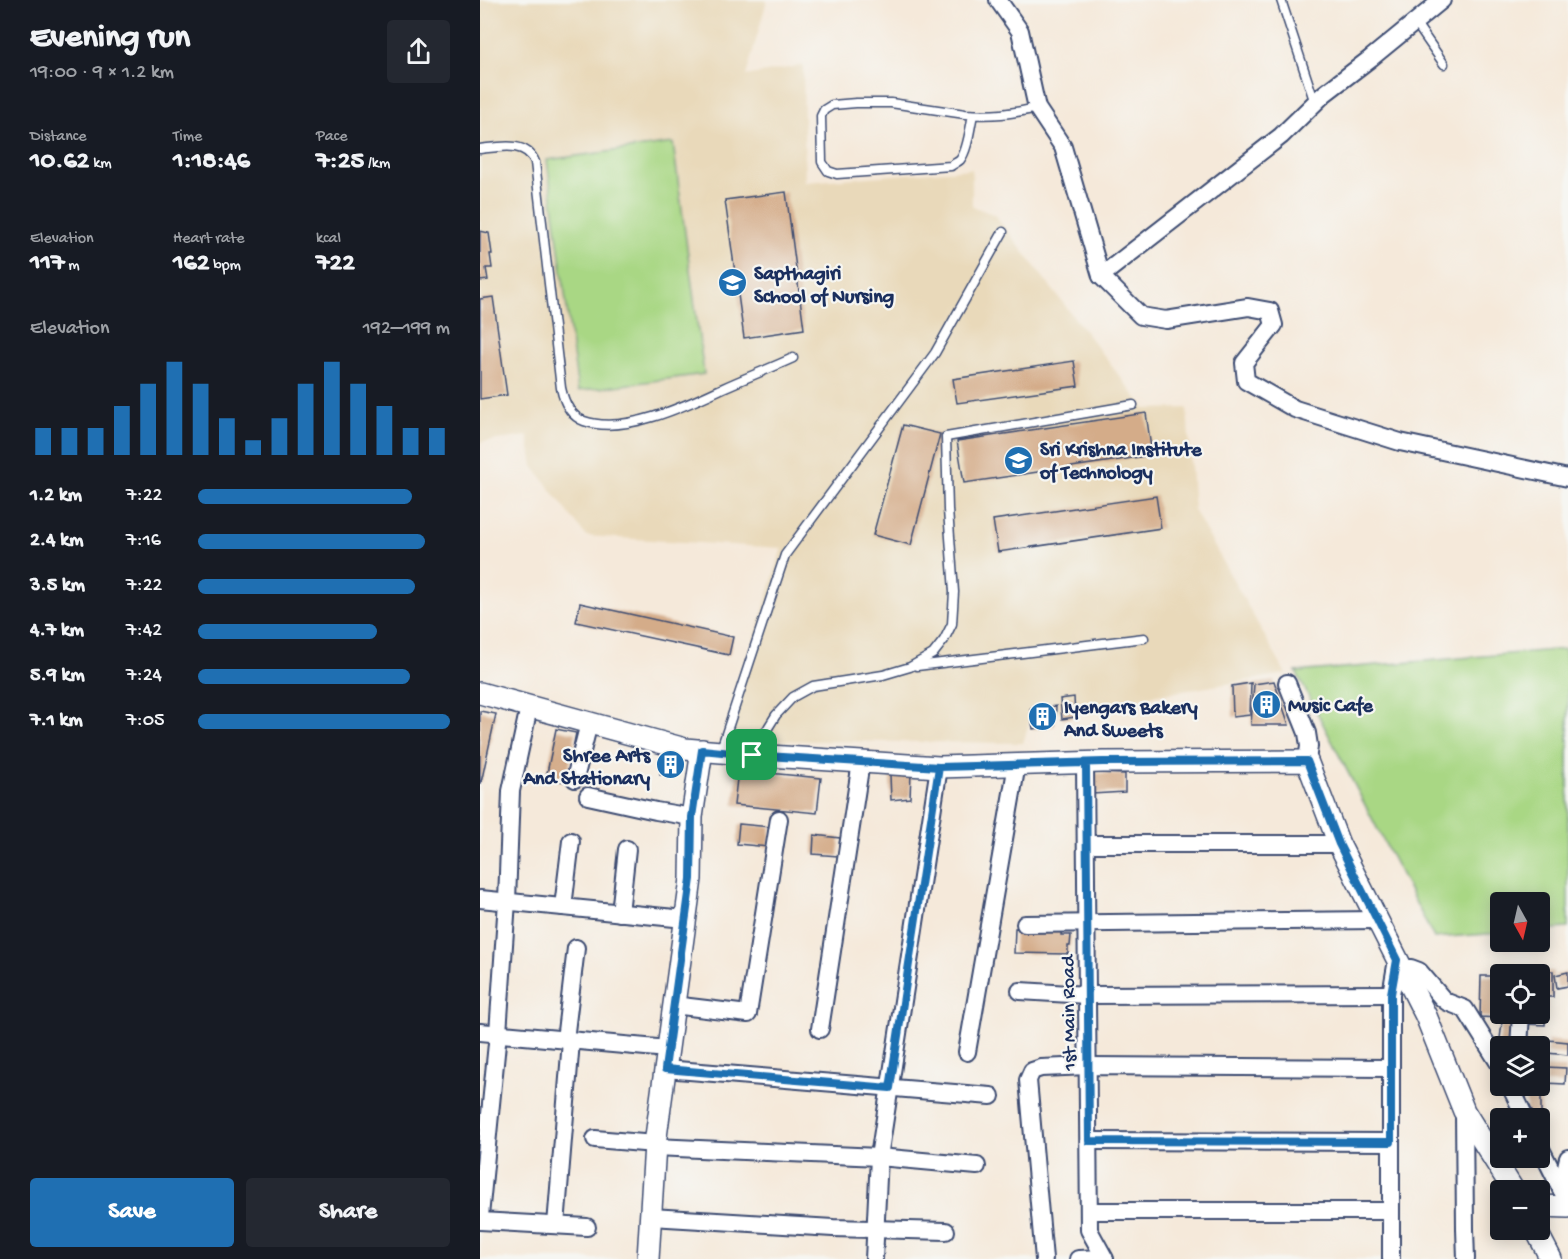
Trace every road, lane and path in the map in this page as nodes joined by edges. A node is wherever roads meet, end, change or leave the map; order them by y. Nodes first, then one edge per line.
1 (998, 0) edge
2 (1281, 0) edge
3 (1442, 0) edge
4 (1415, 22) junction
5 (1444, 64) dead end
6 (1315, 103) junction
7 (1037, 108) junction
8 (973, 115) junction
9 (480, 149) edge
10 (1003, 232) dead end
11 (1101, 276) junction
12 (793, 358) dead end
13 (1133, 405) dead end
14 (1568, 478) edge
15 (1144, 638) dead end
16 (910, 667) junction
17 (1287, 683) dead end
18 (480, 693) edge
19 (529, 707) junction
20 (589, 723) junction
21 (711, 751) junction
22 (752, 755) junction
23 (1307, 761) junction
24 (861, 762) junction
25 (1086, 763) junction
26 (1017, 764) junction
27 (939, 767) junction
28 (575, 779) dead end
29 (588, 796) dead end
30 (692, 817) junction
31 (778, 819) dead end
32 (571, 841) dead end
33 (1086, 844) junction
34 (1339, 844) junction
35 (627, 849) dead end
36 (480, 899) edge
37 (507, 901) junction
38 (563, 907) junction
39 (620, 913) junction
40 (685, 919) junction
41 (1377, 920) junction
42 (1087, 923) junction
43 (1025, 924) dead end
44 (576, 948) dead end
45 (1399, 964) junction
46 (1020, 991) dead end
47 (1391, 994) junction
48 (1087, 995) junction
49 (673, 1005) junction
50 (820, 1029) dead end
51 (480, 1032) edge
52 (498, 1033) junction
53 (568, 1040) junction
54 (1490, 1049) edge
55 (968, 1052) dead end
56 (666, 1059) junction
57 (1088, 1066) junction
58 (1391, 1068) junction
59 (890, 1088) junction
60 (991, 1096) dead end
61 (1464, 1111) junction
62 (595, 1139) dead end
63 (1089, 1141) junction
64 (1391, 1142) junction
65 (655, 1146) junction
66 (879, 1156) junction
67 (1568, 1158) edge
68 (977, 1166) dead end
69 (1550, 1167) edge
70 (1507, 1180) edge
71 (1566, 1200) edge
72 (1550, 1204) edge
73 (1089, 1211) junction
74 (1391, 1211) junction
75 (480, 1216) edge
76 (651, 1217) junction
77 (480, 1221) edge
78 (556, 1225) junction
79 (587, 1227) dead end
80 (876, 1229) junction
81 (946, 1231) dead end
82 (1541, 1240) edge
83 (1105, 1258) edge
84 (648, 1259) edge
85 (874, 1259) edge
86 (1044, 1259) edge
87 (1078, 1259) edge
88 (1390, 1259) edge
89 (1466, 1259) edge
90 (1551, 1259) edge

1 - 7 street
2 - 6 lane
3 - 4 street
4 - 5 lane
4 - 6 street
6 - 11 street
7 - 8 lane
7 - 11 street
8 - 8 lane
9 - 12 lane
10 - 21 lane
11 - 14 street
13 - 16 lane
15 - 16 lane
16 - 22 lane
17 - 23 street
18 - 19 street
19 - 20 street
19 - 37 street
20 - 21 street
20 - 28 street
21 - 22 street
21 - 30 street
22 - 24 street
23 - 25 street
23 - 34 street
24 - 27 street
24 - 50 street
25 - 26 street
25 - 33 street, 1st Main Road
26 - 27 street
26 - 55 street
27 - 59 street
29 - 30 street
30 - 40 street
31 - 49 street
32 - 38 street
33 - 34 street
33 - 42 street, 1st Main Road
34 - 41 street
35 - 39 street
36 - 37 street
37 - 38 street
37 - 52 street
38 - 39 street
39 - 40 street
40 - 49 street
41 - 42 street
41 - 45 street
42 - 43 street
42 - 48 street, 1st Main Road
44 - 53 street
45 - 47 street
45 - 54 street
45 - 61 street
46 - 48 street
47 - 48 street
47 - 58 street
48 - 57 street, 1st Main Road
49 - 56 street
51 - 52 street
52 - 53 street
52 - 75 street
53 - 56 street
53 - 78 street
56 - 59 street
56 - 65 street
57 - 58 street
57 - 63 street, 1st Main Road
57 - 86 street
58 - 64 street
59 - 60 street
59 - 66 street
61 - 70 street
61 - 89 street
62 - 65 street
63 - 64 street
63 - 73 street, 1st Main Road
64 - 74 street
65 - 66 street
65 - 76 street
66 - 68 street
66 - 80 street
67 - 71 street
69 - 71 street
71 - 72 street
73 - 74 street
73 - 83 street, 1st Main Road
74 - 88 street
76 - 80 street
76 - 84 street
77 - 78 street
78 - 79 street
80 - 81 street
80 - 85 street
82 - 90 street
83 - 87 street

